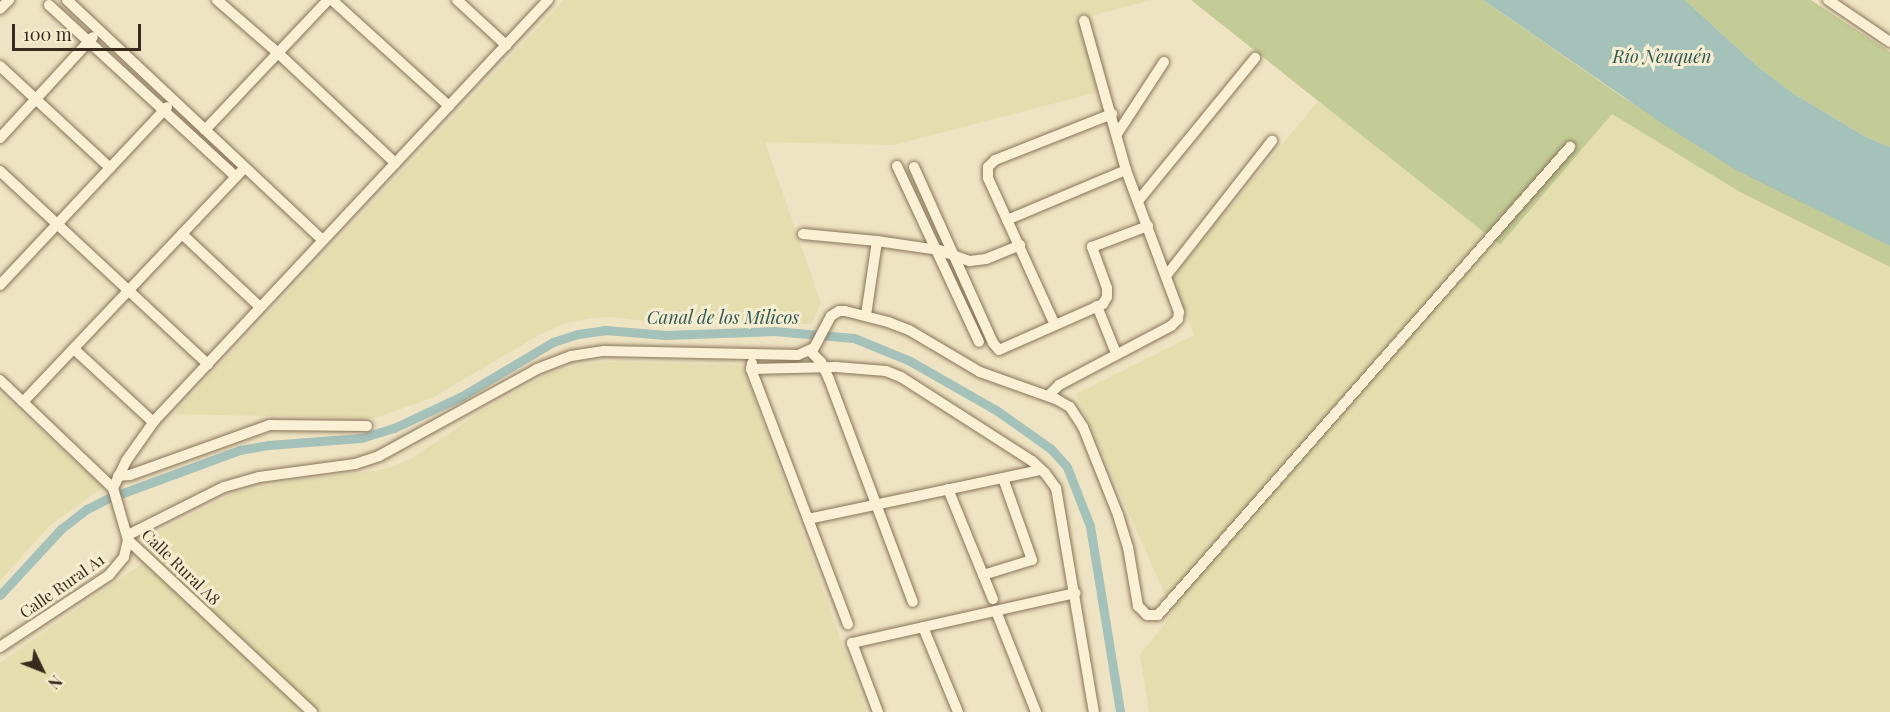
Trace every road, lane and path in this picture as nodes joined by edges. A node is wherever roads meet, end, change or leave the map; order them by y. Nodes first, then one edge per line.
1 (9, 0) edge
2 (67, 0) edge
3 (217, 0) edge
4 (328, 0) edge
5 (332, 0) edge
6 (458, 0) edge
7 (548, 0) edge
8 (1828, 0) edge
9 (49, 4) dead end
10 (0, 9) edge
11 (1084, 21) dead end
12 (99, 30) junction
13 (89, 42) junction
14 (1890, 42) edge
15 (506, 45) junction
16 (278, 53) junction
17 (1255, 58) dead end
18 (1164, 62) dead end
19 (0, 66) edge
20 (36, 99) junction
21 (173, 100) junction
22 (449, 106) junction
23 (164, 110) junction
24 (1112, 114) junction
25 (205, 130) junction
26 (1118, 134) junction
27 (0, 138) edge
28 (1272, 141) dead end
29 (1570, 147) dead end
30 (395, 163) junction
31 (897, 166) dead end
32 (245, 167) junction
33 (914, 167) dead end
34 (110, 168) junction
35 (1126, 170) junction
36 (0, 171) edge
37 (236, 177) junction
38 (1138, 201) junction
39 (1007, 220) junction
40 (57, 224) junction
41 (1148, 226) junction
42 (182, 234) junction
43 (803, 234) dead end
44 (323, 240) junction
45 (877, 241) junction
46 (1020, 245) junction
47 (934, 249) junction
48 (956, 256) junction
49 (1166, 276) junction
50 (1, 282) edge
51 (129, 290) junction
52 (1097, 306) junction
53 (260, 307) junction
54 (866, 315) junction
55 (1055, 325) junction
56 (979, 342) dead end
57 (74, 348) junction
58 (810, 351) junction
59 (1116, 353) junction
60 (755, 354) junction
61 (208, 364) junction
62 (823, 368) junction
63 (751, 369) junction
64 (0, 380) edge
65 (1048, 396) junction
66 (23, 402) junction
67 (153, 422) junction
68 (367, 426) dead end
69 (1041, 470) junction
70 (118, 476) junction
71 (1003, 478) junction
72 (113, 488) junction
73 (948, 489) junction
74 (876, 505) junction
75 (808, 519) junction
76 (128, 538) junction
77 (983, 574) junction
78 (1075, 593) junction
79 (993, 598) dead end
80 (913, 602) dead end
81 (996, 611) junction
82 (848, 624) dead end
83 (923, 627) junction
84 (0, 647) edge
85 (312, 712) edge
86 (878, 712) edge
87 (958, 712) edge
88 (1035, 712) edge
89 (1094, 712) edge

1 - 10 street
2 - 12 street
3 - 16 street
4 - 16 street
5 - 22 street
6 - 15 street
7 - 15 street
8 - 14 street
9 - 13 street
11 - 24 street
12 - 13 street
12 - 21 street
13 - 20 street
13 - 23 street
15 - 22 street
16 - 25 street
16 - 30 street
17 - 38 street
18 - 26 street
19 - 20 street
20 - 27 street
20 - 34 street
21 - 23 street
21 - 25 street
22 - 30 street
23 - 34 street
23 - 37 street
24 - 26 street
24 - 39 street
25 - 32 street
26 - 35 street
28 - 49 street
29 - 65 street
30 - 44 street
31 - 47 street
32 - 37 street
32 - 44 street
33 - 48 street
34 - 40 street
35 - 38 street
35 - 39 street
36 - 40 street
37 - 42 street
38 - 41 street
39 - 46 street
40 - 50 street
40 - 51 street
41 - 49 street
41 - 52 street
42 - 51 street
42 - 53 street
43 - 45 street
44 - 53 street
45 - 47 street
45 - 54 street
46 - 48 street
46 - 55 street
47 - 48 street
47 - 56 street
48 - 55 street
49 - 59 street
51 - 57 street
51 - 61 street
52 - 55 street
52 - 59 street
53 - 61 street
54 - 58 street
54 - 65 street
57 - 66 street
57 - 67 street
58 - 60 street
58 - 62 street
59 - 65 street
60 - 63 street
60 - 76 street
61 - 67 street
62 - 63 street
62 - 69 street
62 - 74 street
63 - 75 street
64 - 66 street, Calle Rural A8
66 - 72 street, Calle Rural A8
67 - 70 street
68 - 70 street
69 - 71 street
69 - 78 street
70 - 72 street
71 - 73 street
71 - 77 street
72 - 76 street, Calle Rural A8
73 - 74 street
73 - 77 street
74 - 75 street
74 - 80 street
75 - 82 street
76 - 84 street, Calle Rural A1
76 - 85 street, Calle Rural A8
77 - 79 street
78 - 81 street
78 - 89 street
81 - 83 street
81 - 88 street
83 - 86 street
83 - 87 street

